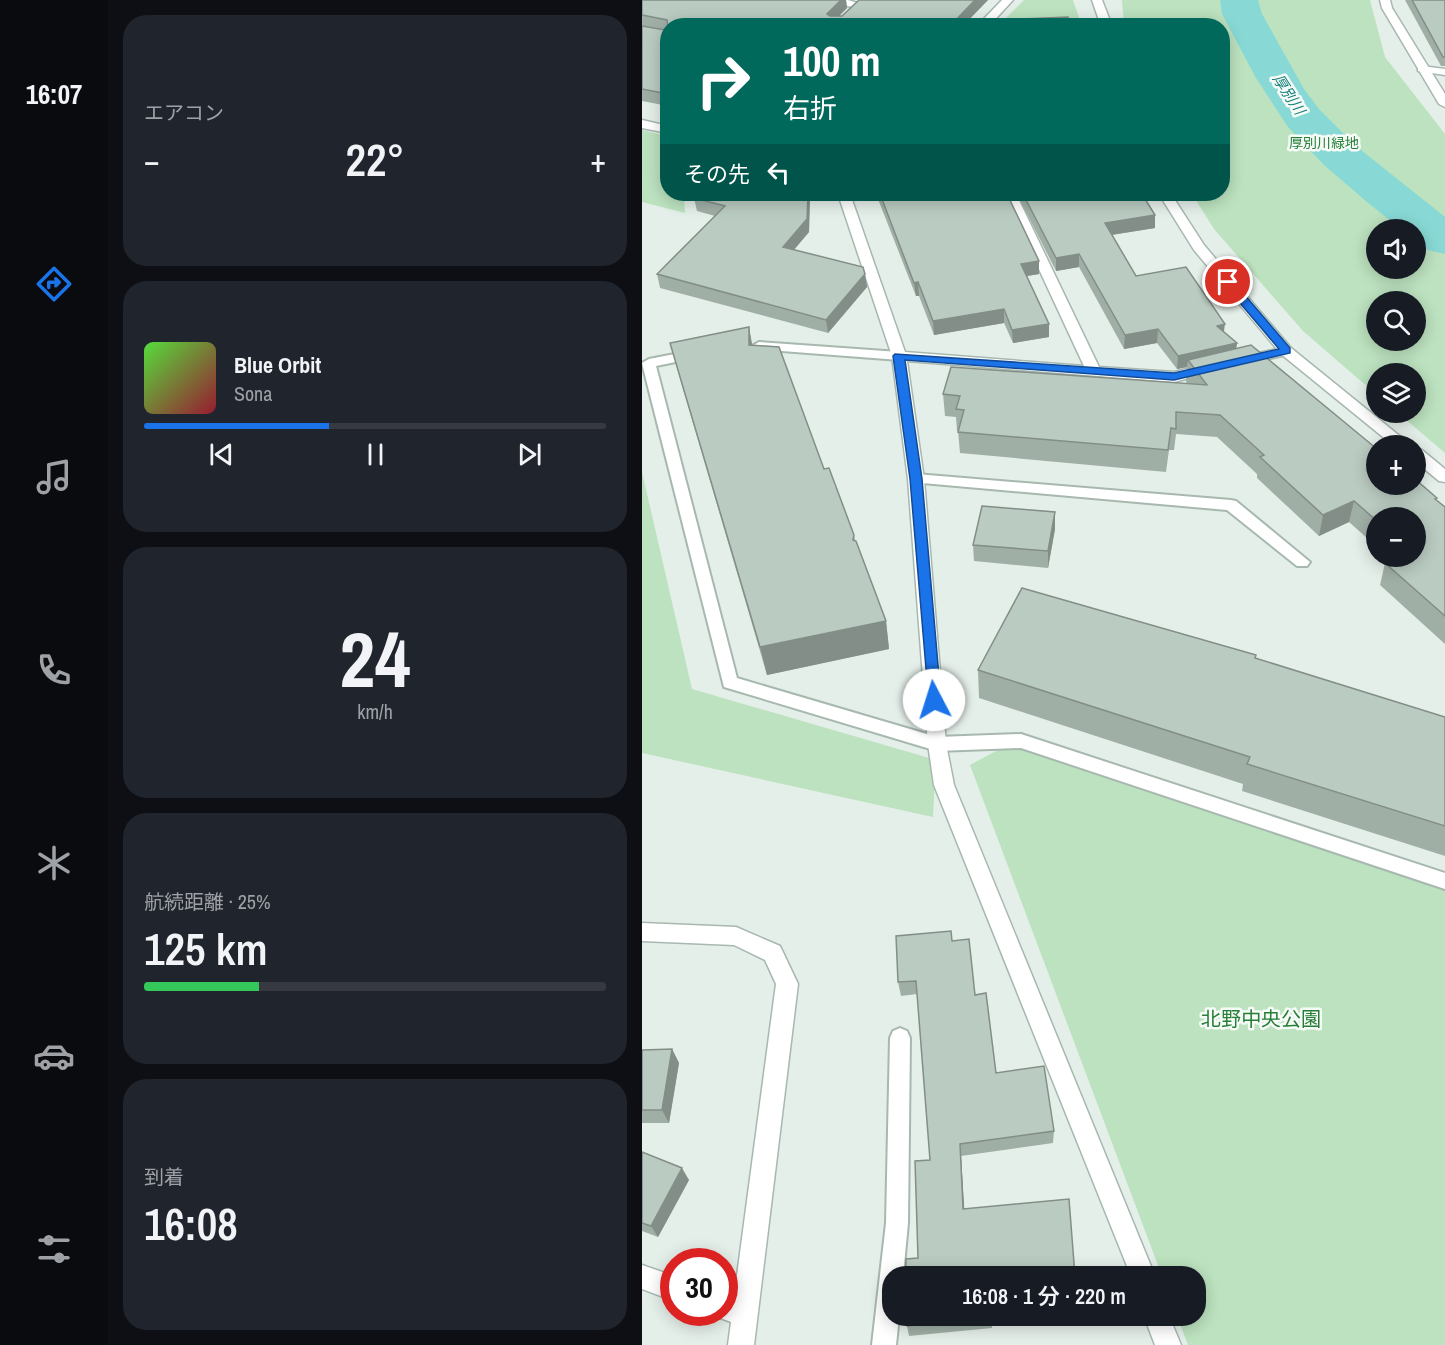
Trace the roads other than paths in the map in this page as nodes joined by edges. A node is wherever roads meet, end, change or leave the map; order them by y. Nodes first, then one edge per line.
1 (830, 0) edge
2 (1008, 0) edge
3 (1097, 0) edge
4 (1385, 0) edge
5 (858, 6) edge
6 (990, 18) edge
7 (1104, 18) edge
8 (1422, 69) junction
9 (1445, 72) edge
10 (1445, 104) edge
11 (642, 124) edge
12 (660, 128) edge
13 (846, 201) edge
14 (1013, 201) edge
15 (1169, 201) edge
16 (741, 344) edge
17 (706, 351) edge
18 (1286, 351) junction
19 (899, 356) junction
20 (1094, 372) junction
21 (1392, 435) edge
22 (1426, 462) edge
23 (1445, 477) edge
24 (916, 479) junction
25 (1302, 562) dead end
26 (937, 744) junction
27 (1445, 881) edge
28 (642, 932) edge
29 (900, 1038) dead end
30 (1139, 1266) edge
31 (642, 1277) edge
32 (660, 1283) edge
33 (738, 1292) edge
34 (738, 1326) edge
35 (1161, 1326) edge
36 (741, 1345) edge
37 (884, 1345) edge
38 (1168, 1345) edge

1 - 5 street
2 - 6 street
3 - 7 street
4 - 8 street
8 - 9 street
8 - 10 street
11 - 12 street
13 - 19 street
14 - 20 street
15 - 18 street
16 - 19 lane
17 - 26 lane
18 - 20 street
18 - 21 street
19 - 20 street
19 - 24 street
22 - 23 street
24 - 25 lane
24 - 26 street
26 - 27 lane
26 - 30 street
28 - 33 street
29 - 37 lane
31 - 32 street
34 - 36 street
35 - 38 street

